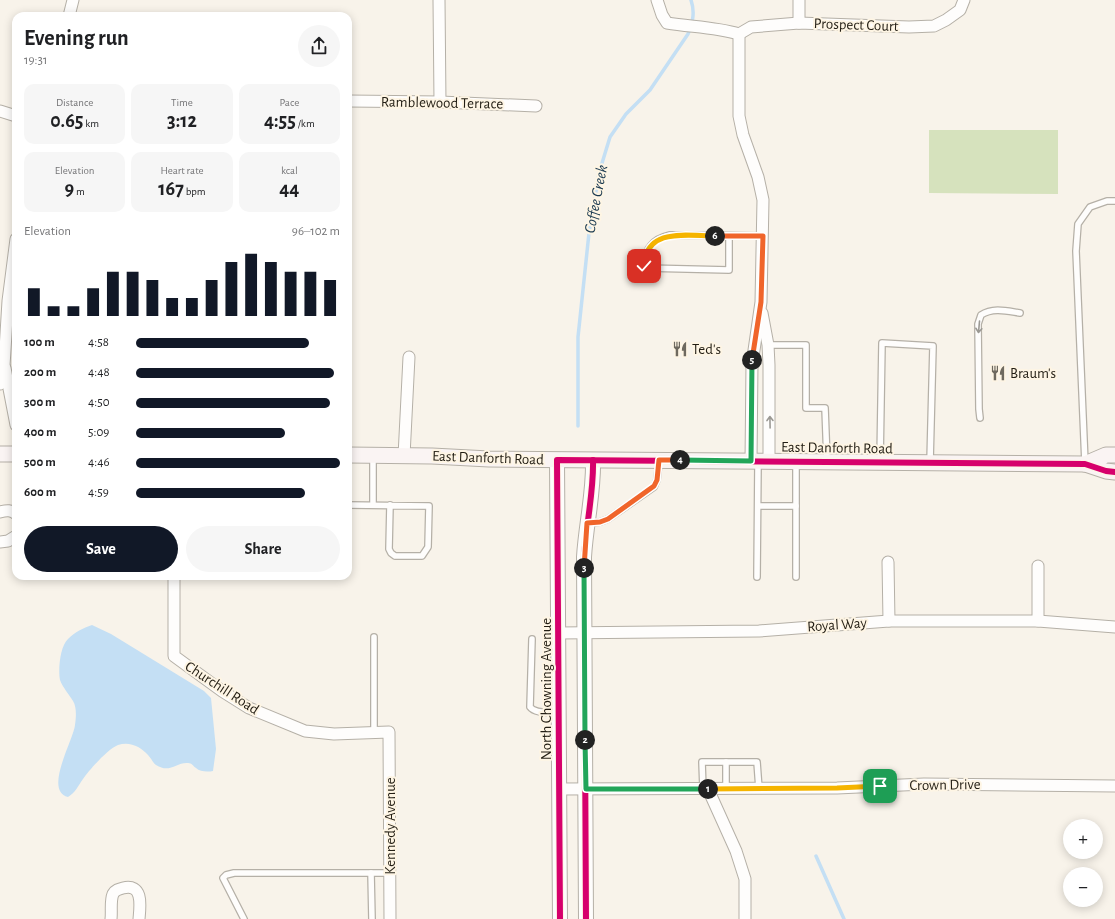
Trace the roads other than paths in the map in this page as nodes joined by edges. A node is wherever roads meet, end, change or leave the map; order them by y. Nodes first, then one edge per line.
1 (73, 0) edge
2 (439, 0) edge
3 (657, 0) edge
4 (799, 0) edge
5 (964, 0) edge
6 (70, 12) edge
7 (799, 23) junction
8 (739, 34) junction
9 (352, 101) edge
10 (440, 102) junction
11 (536, 106) dead end
12 (0, 111) edge
13 (12, 115) edge
14 (1115, 201) edge
15 (728, 236) junction
16 (763, 236) junction
17 (12, 270) edge
18 (761, 302) junction
19 (1020, 313) dead end
20 (768, 345) junction
21 (409, 357) dead end
22 (4, 366) junction
23 (0, 384) edge
24 (12, 402) edge
25 (980, 418) dead end
26 (0, 454) edge
27 (12, 454) edge
28 (1115, 455) edge
29 (352, 456) edge
30 (373, 456) junction
31 (404, 456) junction
32 (557, 460) junction
33 (593, 460) junction
34 (659, 460) junction
35 (759, 461) junction
36 (796, 461) junction
37 (827, 461) junction
38 (880, 462) junction
39 (930, 462) junction
40 (1085, 464) junction
41 (1115, 472) edge
42 (352, 505) edge
43 (373, 505) junction
44 (390, 505) junction
45 (758, 506) junction
46 (796, 506) junction
47 (12, 511) edge
48 (0, 512) edge
49 (587, 523) junction
50 (12, 539) edge
51 (0, 542) edge
52 (888, 562) dead end
53 (1038, 566) dead end
54 (757, 577) dead end
55 (796, 577) dead end
56 (174, 580) edge
57 (889, 621) junction
58 (1038, 621) junction
59 (1115, 627) edge
60 (585, 632) junction
61 (558, 633) junction
62 (374, 637) dead end
63 (532, 639) dead end
64 (559, 713) junction
65 (389, 732) joint
66 (374, 733) junction
67 (726, 762) junction
68 (1115, 786) edge
69 (759, 788) junction
70 (586, 789) junction
71 (706, 789) junction
72 (726, 789) junction
73 (559, 790) junction
74 (371, 873) junction
75 (390, 873) junction
76 (111, 919) edge
77 (139, 919) edge
78 (244, 919) edge
79 (372, 919) edge
80 (390, 919) edge
81 (560, 919) edge
82 (586, 919) edge
83 (745, 919) edge

1 - 6 street
2 - 10 street
3 - 8 street
4 - 7 street
5 - 7 street, Prospect Court
7 - 8 street, Prospect Court
8 - 16 street
9 - 10 street, Ramblewood Terrace
10 - 11 street, Ramblewood Terrace
12 - 13 street
14 - 40 lane
15 - 15 lane
15 - 16 lane
16 - 18 street
17 - 22 street
18 - 20 street
18 - 35 street
19 -> 25 lane
35 -> 20 street
20 - 37 lane
21 - 31 street
22 - 23 street
22 - 24 street
26 - 27 main road
28 - 40 main road, East Danforth Road
29 - 30 main road, East Danforth Road
30 - 31 main road, East Danforth Road
30 - 43 lane
31 - 32 main road, East Danforth Road
32 - 33 main road, East Danforth Road
32 - 61 street, North Chowning Avenue
33 - 34 main road, East Danforth Road
33 - 49 street
34 - 35 main road, East Danforth Road
34 - 49 lane
35 - 36 main road, East Danforth Road
35 - 45 lane
36 - 37 main road, East Danforth Road
36 - 46 lane
37 - 38 main road, East Danforth Road
38 - 39 main road, East Danforth Road
38 - 39 lane
39 - 40 main road, East Danforth Road
40 - 41 main road, East Danforth Road
42 - 43 lane
43 - 44 lane
44 - 44 lane
45 - 46 lane
45 - 54 lane
46 - 55 lane
47 - 48 street
49 - 60 street
50 - 51 street
52 - 57 street
53 - 58 street
56 - 66 street, Churchill Road
57 - 58 street, Royal Way
57 - 60 street, Royal Way
58 - 59 street, Royal Way
60 - 61 street, Royal Way
60 - 70 street
61 - 64 street, North Chowning Avenue
62 - 66 lane
63 - 64 lane
64 - 73 street, North Chowning Avenue
65 - 66 street, Churchill Road
65 - 75 street, Kennedy Avenue
67 - 69 lane
67 - 71 lane
67 - 72 lane
68 - 69 street, Crown Drive
69 - 72 street, Crown Drive
70 - 71 street, Crown Drive
70 - 73 street, Crown Drive
70 - 82 street
71 - 72 street, Crown Drive
71 - 83 street
73 - 81 street, North Chowning Avenue
74 - 75 lane
74 - 78 lane
74 - 79 lane
75 - 80 street, Kennedy Avenue
76 - 77 street

